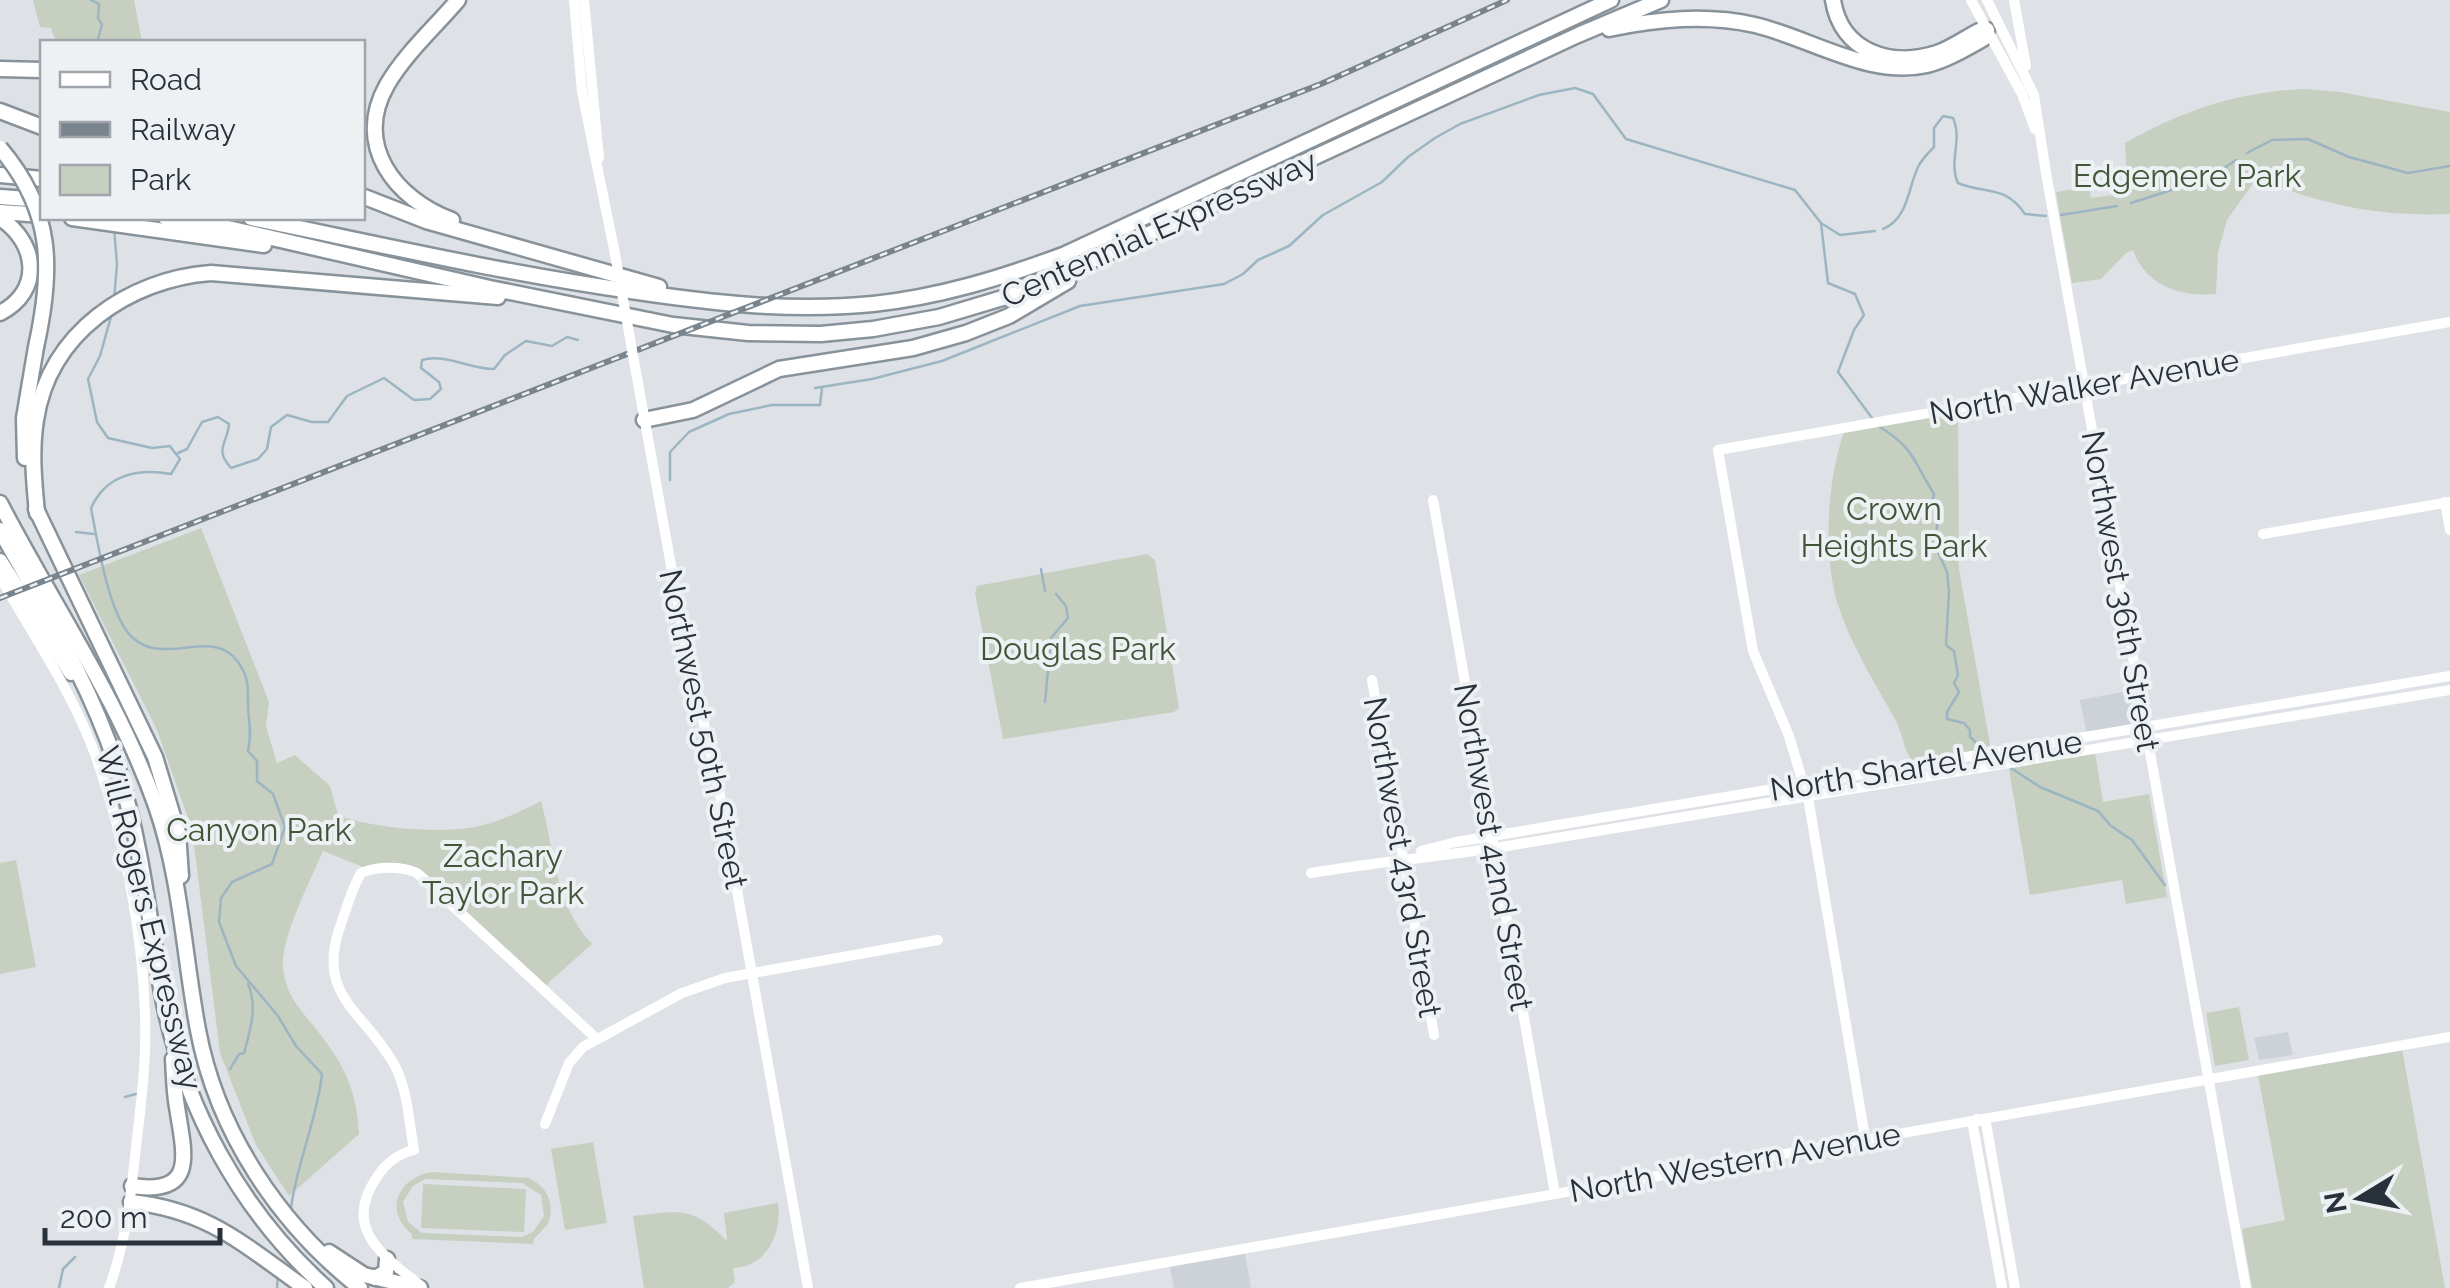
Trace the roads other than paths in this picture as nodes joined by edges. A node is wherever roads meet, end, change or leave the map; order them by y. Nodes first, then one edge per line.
1 (458, 0) edge
2 (574, 0) edge
3 (584, 0) edge
4 (1611, 0) edge
5 (1661, 0) edge
6 (1833, 0) edge
7 (1971, 0) edge
8 (1987, 0) edge
9 (2014, 0) edge
10 (2017, 16) junction
11 (1993, 27) junction
12 (1578, 35) junction
13 (0, 69) edge
14 (40, 70) edge
15 (2028, 77) junction
16 (0, 111) edge
17 (40, 127) edge
18 (2041, 146) junction
19 (0, 148) edge
20 (599, 169) junction
21 (0, 175) edge
22 (40, 179) edge
23 (0, 197) edge
24 (365, 197) edge
25 (40, 200) edge
26 (40, 214) edge
27 (0, 215) edge
28 (40, 215) edge
29 (41, 220) edge
30 (85, 220) edge
31 (180, 220) edge
32 (261, 220) edge
33 (288, 220) edge
34 (321, 232) junction
35 (1138, 240) junction
36 (335, 254) junction
37 (546, 256) junction
38 (560, 302) junction
39 (738, 305) junction
40 (0, 313) edge
41 (2450, 322) edge
42 (2084, 386) junction
43 (643, 414) junction
44 (1433, 500) dead end
45 (2448, 502) edge
46 (0, 503) edge
47 (37, 513) junction
48 (0, 530) edge
49 (2450, 530) edge
50 (2263, 534) dead end
51 (0, 561) edge
52 (0, 577) edge
53 (2450, 676) edge
54 (1372, 680) dead end
55 (2450, 690) edge
56 (94, 707) junction
57 (2146, 735) junction
58 (1804, 791) junction
59 (1493, 842) junction
60 (1404, 858) junction
61 (1311, 874) dead end
62 (938, 940) dead end
63 (186, 952) junction
64 (752, 972) junction
65 (1434, 1034) dead end
66 (2450, 1037) edge
67 (172, 1038) junction
68 (596, 1038) junction
69 (2208, 1078) junction
70 (1976, 1118) junction
71 (545, 1124) dead end
72 (1865, 1138) junction
73 (132, 1194) junction
74 (1556, 1194) junction
75 (311, 1239) junction
76 (386, 1258) junction
77 (375, 1278) junction
78 (108, 1288) edge
79 (305, 1288) edge
80 (326, 1288) edge
81 (360, 1288) edge
82 (422, 1288) edge
83 (808, 1288) edge
84 (1020, 1288) edge
85 (2002, 1288) edge
86 (2015, 1288) edge
87 (2246, 1288) edge

1 - 37 highway
2 - 20 street, Northwest 50th Street
3 - 20 street, Northwest 50th Street
4 - 39 highway, Centennial Expressway
5 - 12 highway, Centennial Expressway
6 - 11 highway
7 - 11 street, Northwest 36th Street
8 - 11 street, Northwest 36th Street
9 - 10 street
10 - 11 street
10 - 15 street
11 - 12 highway
11 - 15 street, Northwest 36th Street
11 - 18 street, Northwest 36th Street
12 - 35 highway, Centennial Expressway
13 - 14 highway
15 - 18 street, Northwest 36th Street
16 - 17 highway
18 - 42 street, Northwest 36th Street
19 - 28 highway, bridge
20 - 43 street, Northwest 50th Street, bridge
21 - 22 highway
23 - 25 highway
24 - 37 highway
26 - 27 highway
27 - 40 highway
29 - 47 highway, bridge
30 - 36 highway
31 - 36 highway
32 - 34 highway
33 - 34 highway
34 - 39 highway, Centennial Expressway
35 - 38 highway, Centennial Expressway
35 - 43 highway
36 - 38 highway, Centennial Expressway
37 - 39 highway
38 - 47 highway
41 - 42 street, North Walker Avenue
42 - 57 street, Northwest 36th Street
42 - 58 street, North Walker Avenue
43 - 64 street, Northwest 50th Street
44 - 59 street, Northwest 42nd Street
45 - 49 street
45 - 50 street
46 - 63 highway, Will Rogers Expressway
47 - 63 highway
48 - 56 highway, Will Rogers Expressway
51 - 56 highway
52 - 73 street
53 - 57 street, North Shartel Avenue
54 - 60 street, Northwest 43rd Street
55 - 57 street, North Shartel Avenue
56 - 67 highway, Will Rogers Expressway
57 - 58 street, North Shartel Avenue
57 - 58 street, North Shartel Avenue
57 - 69 street, Northwest 36th Street
58 - 59 street, North Shartel Avenue
58 - 72 street
59 - 60 street, North Shartel Avenue
59 - 74 street, Northwest 42nd Street
60 - 61 street, North Shartel Avenue
60 - 65 street, Northwest 43rd Street
62 - 64 street
63 - 75 highway, Will Rogers Expressway
64 - 68 street
64 - 83 street, Northwest 50th Street
66 - 69 street, North Western Avenue
67 - 73 highway
67 - 80 highway, Will Rogers Expressway
68 - 71 street
68 - 76 street
69 - 70 street, North Western Avenue
69 - 87 street
70 - 72 street, North Western Avenue
70 - 85 street
70 - 86 street
72 - 74 street, North Western Avenue
73 - 78 street
73 - 79 highway
74 - 84 street, North Western Avenue
75 - 77 highway
75 - 81 highway, Will Rogers Expressway
76 - 77 highway
76 - 82 street
77 - 82 highway

